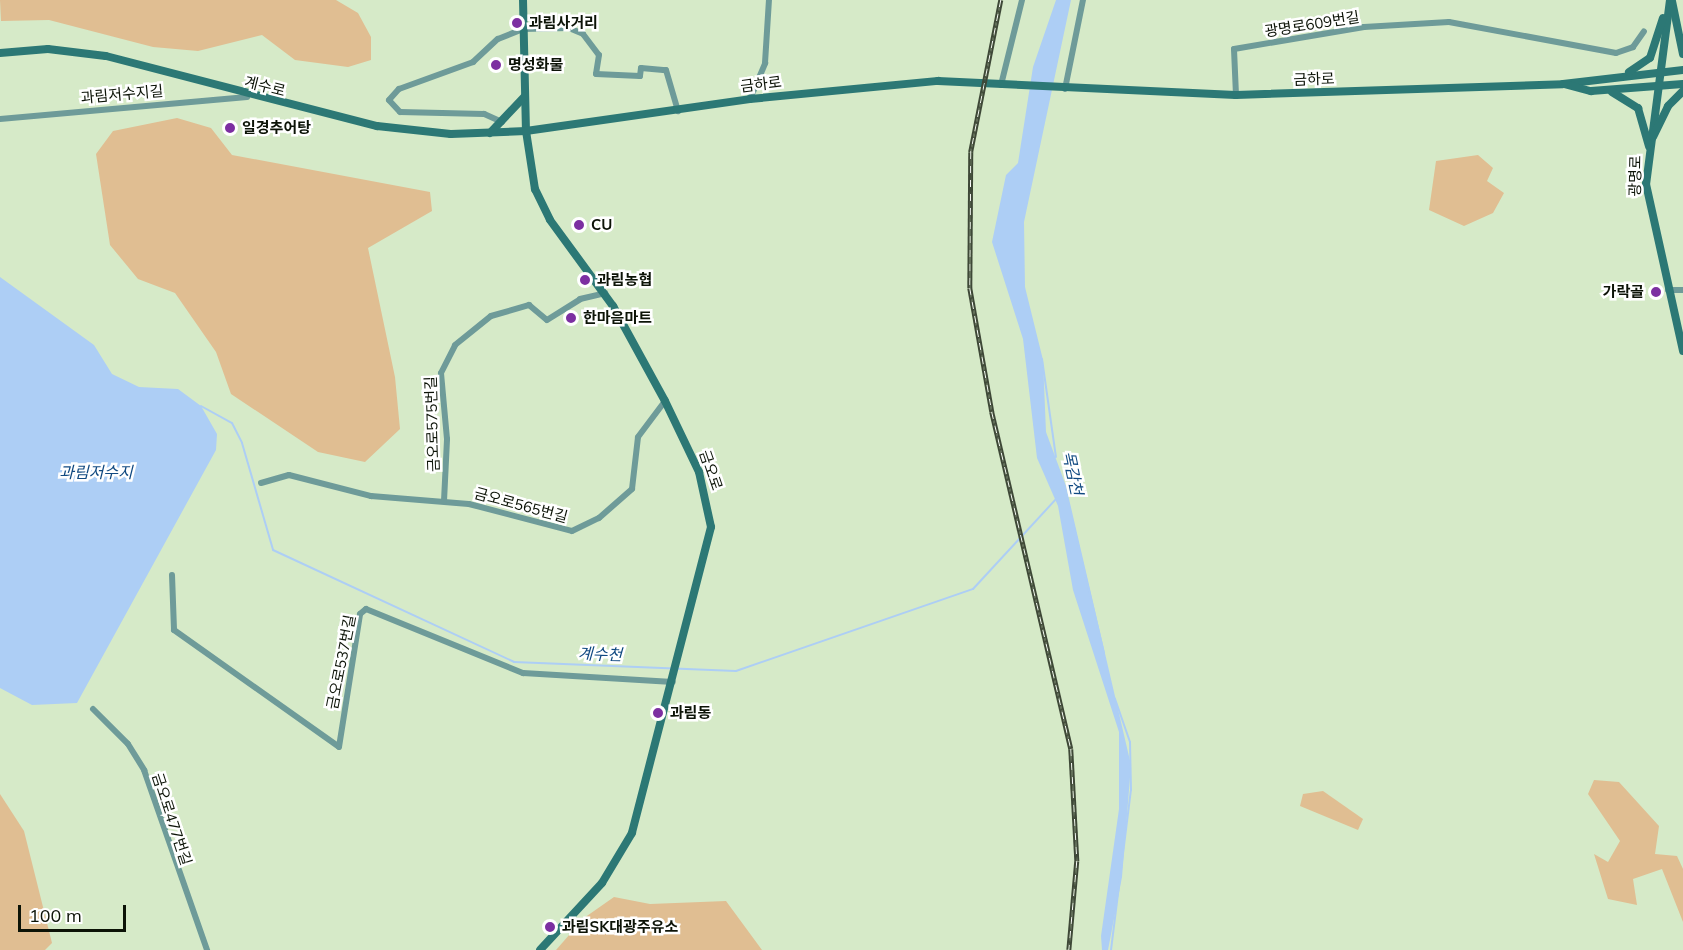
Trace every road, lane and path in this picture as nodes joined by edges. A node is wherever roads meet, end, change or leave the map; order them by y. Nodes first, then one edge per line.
1 (523, 0) edge
2 (769, 0) edge
3 (1022, 0) edge
4 (1083, 0) edge
5 (1670, 0) edge
6 (523, 28) junction
7 (1644, 32) dead end
8 (0, 53) edge
9 (1683, 54) edge
10 (1683, 70) edge
11 (1659, 72) junction
12 (1622, 74) junction
13 (1563, 84) junction
14 (1683, 84) edge
15 (1002, 86) junction
16 (1657, 87) junction
17 (1065, 89) junction
18 (1606, 90) junction
19 (1683, 90) edge
20 (1236, 95) junction
21 (247, 96) junction
22 (524, 97) junction
23 (750, 99) junction
24 (678, 111) junction
25 (0, 118) edge
26 (503, 122) junction
27 (526, 131) junction
28 (489, 134) junction
29 (1649, 146) junction
30 (1668, 290) junction
31 (1683, 290) edge
32 (605, 292) junction
33 (1683, 351) edge
34 (665, 401) junction
35 (261, 483) dead end
36 (444, 501) junction
37 (172, 575) dead end
38 (674, 680) junction
39 (93, 709) dead end
40 (207, 950) edge
41 (540, 950) edge

1 - 6 main road, 금오로
2 - 23 street
3 - 15 street
4 - 17 street
5 - 9 main road
5 - 11 main road, 광명로
5 - 12 main road
6 - 22 main road, 금오로
6 - 24 street
6 - 26 street
7 - 20 street, 광명로609번길
8 - 21 main road, 계수로
10 - 11 main road, 금하로
11 - 12 main road, 금하로
11 - 16 main road, 광명로
12 - 13 main road, 금하로
13 - 18 main road, 금하로
13 - 20 main road, 금하로
14 - 16 main road, 금하로
15 - 17 main road, 금하로
15 - 23 main road, 금하로
16 - 18 main road, 금하로
16 - 29 main road, 광명로
17 - 20 main road, 금하로
18 - 29 main road
19 - 29 main road
21 - 25 street, 과림저수지길
21 - 28 main road, 계수로
22 - 26 main road
22 - 27 main road, 금오로
23 - 24 main road, 금하로
24 - 27 main road, 금하로
26 - 28 main road
27 - 28 main road, 계수로
27 - 32 main road, 금오로
29 - 30 main road, 광명로
30 - 31 street
30 - 33 main road, 광명로
32 - 34 main road, 금오로
32 - 36 street, 금오로575번길
34 - 36 street, 금오로565번길
34 - 38 main road, 금오로
35 - 36 street, 금오로565번길
37 - 38 street, 금오로537번길
38 - 41 main road, 금오로
39 - 40 street, 금오로477번길

